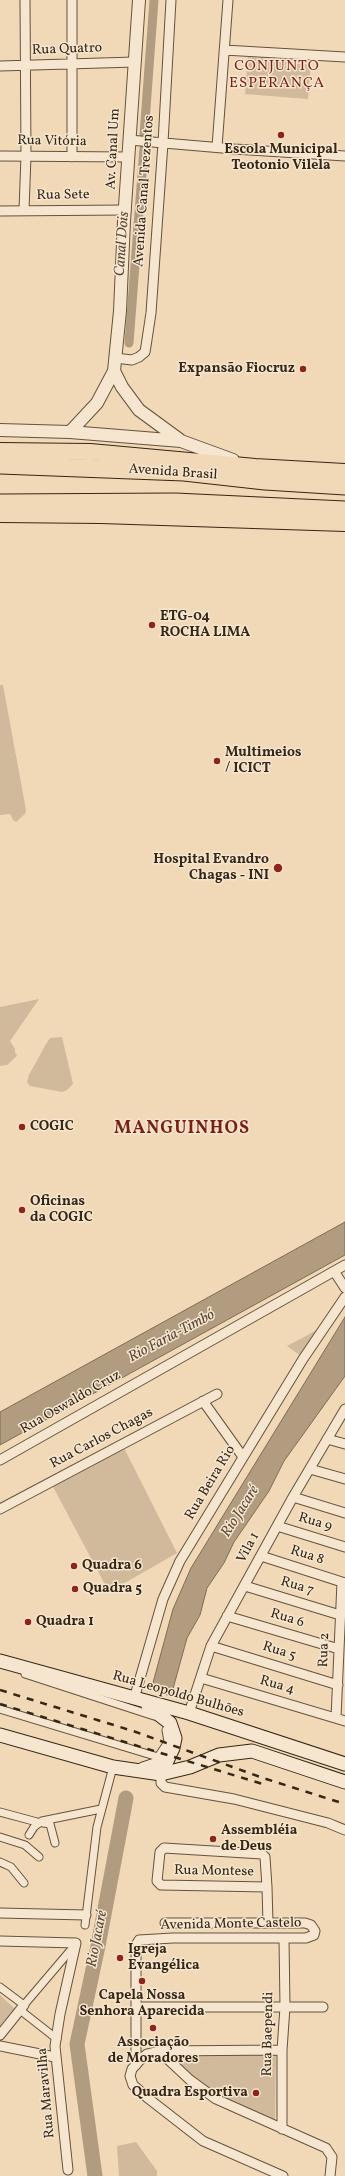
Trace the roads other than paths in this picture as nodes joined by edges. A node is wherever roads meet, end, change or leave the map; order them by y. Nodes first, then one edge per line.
1 (25, 0) edge
2 (72, 0) edge
3 (139, 0) edge
4 (170, 0) edge
5 (228, 0) edge
6 (224, 50) junction
7 (345, 57) edge
8 (135, 62) junction
9 (72, 64) junction
10 (24, 65) junction
11 (0, 66) edge
12 (129, 140) junction
13 (163, 143) junction
14 (217, 148) junction
15 (345, 150) edge
16 (0, 156) edge
17 (26, 156) junction
18 (345, 156) edge
19 (72, 157) junction
20 (128, 158) junction
21 (0, 210) edge
22 (24, 210) junction
23 (126, 210) junction
24 (115, 358) junction
25 (114, 371) junction
26 (0, 430) edge
27 (70, 432) junction
28 (181, 441) junction
29 (0, 451) edge
30 (0, 464) edge
31 (255, 467) junction
32 (345, 472) edge
33 (345, 486) edge
34 (0, 503) edge
35 (345, 510) edge
36 (0, 514) edge
37 (345, 523) edge
38 (345, 1265) edge
39 (334, 1271) junction
40 (345, 1288) edge
41 (345, 1297) edge
42 (218, 1394) dead end
43 (203, 1401) junction
44 (345, 1407) edge
45 (327, 1439) junction
46 (345, 1444) edge
47 (243, 1457) junction
48 (0, 1460) edge
49 (310, 1469) junction
50 (345, 1479) edge
51 (293, 1497) junction
52 (0, 1509) edge
53 (345, 1513) edge
54 (277, 1526) junction
55 (345, 1547) edge
56 (261, 1556) junction
57 (343, 1583) edge
58 (245, 1586) junction
59 (340, 1615) junction
60 (227, 1616) junction
61 (211, 1646) junction
62 (339, 1649) junction
63 (0, 1661) edge
64 (0, 1666) edge
65 (202, 1678) junction
66 (338, 1685) junction
67 (138, 1700) junction
68 (0, 1710) edge
69 (189, 1713) junction
70 (341, 1719) edge
71 (0, 1734) edge
72 (345, 1764) edge
73 (113, 1767) junction
74 (139, 1770) junction
75 (161, 1774) junction
76 (345, 1782) edge
77 (101, 1809) junction
78 (0, 1812) edge
79 (40, 1822) junction
80 (345, 1830) edge
81 (29, 1835) dead end
82 (0, 1837) edge
83 (56, 1842) dead end
84 (39, 1857) dead end
85 (0, 1862) edge
86 (24, 1883) dead end
87 (267, 1887) junction
88 (0, 1913) edge
89 (86, 1915) junction
90 (165, 1923) dead end
91 (268, 1923) junction
92 (85, 1925) dead end
93 (284, 1939) junction
94 (0, 1941) edge
95 (76, 1943) junction
96 (0, 1987) edge
97 (136, 2007) junction
98 (285, 2007) junction
99 (324, 2007) dead end
100 (22, 2008) junction
101 (0, 2035) edge
102 (57, 2039) junction
103 (0, 2046) edge
104 (282, 2050) junction
105 (159, 2051) junction
106 (55, 2057) junction
107 (136, 2065) junction
108 (282, 2129) junction
109 (68, 2170) dead end
110 (283, 2176) edge
111 (330, 2176) edge

1 - 10 street
2 - 9 street
3 - 8 street, Av. Canal Um
4 - 13 street, Avenida Canal Trezentos
5 - 6 street
6 - 7 street
6 - 14 street
8 - 9 street, Rua Quatro
8 - 12 street, Av. Canal Um
9 - 10 street, Rua Quatro
9 - 19 street
10 - 11 street, Rua Quatro
10 - 17 street
12 - 13 street
12 - 20 street, Av. Canal Um
13 - 14 street
13 - 24 street, Avenida Canal Trezentos
14 - 18 street
15 - 18 street
16 - 17 street, Rua Vitória
17 - 19 street, Rua Vitória
17 - 22 street
19 - 20 street, Rua Vitória
20 - 23 street, Av. Canal Um
21 - 22 street, Rua Sete
22 - 23 street, Rua Sete
23 - 24 street, Av. Canal Um
24 - 25 street, Av. Canal Um
25 - 27 street
25 - 28 street
26 - 27 street
27 - 28 street
28 - 31 street
29 - 31 highway, Avenida Brasil
30 - 33 highway, Avenida Brasil
31 - 32 highway, Avenida Brasil
34 - 35 highway, Avenida Brasil
36 - 37 highway
38 - 39 street, Rua Oswaldo Cruz
39 - 40 street
39 - 48 street, Rua Oswaldo Cruz
41 - 47 street, Rua Beira Rio
42 - 43 street, Rua Carlos Chagas
43 - 47 street
43 - 52 street, Rua Carlos Chagas
44 - 45 street, Vila 1
45 - 46 street
45 - 49 street, Vila 1
47 - 67 street, Rua Beira Rio
49 - 50 street
49 - 51 street, Vila 1
51 - 53 street
51 - 54 street, Vila 1
54 - 55 street, Rua 9
54 - 56 street, Vila 1
56 - 57 street, Rua 8
56 - 58 street, Vila 1
57 - 59 street, Rua 2
58 - 59 street, Rua 7
58 - 60 street, Vila 1
59 - 62 street, Rua 2
60 - 61 street, Vila 1
60 - 62 street, Rua 6
61 - 65 street, Vila 1
61 - 66 street, Rua 5
62 - 66 street, Rua 2
63 - 67 main road, Rua Leopoldo Bulhões
64 - 68 street
65 - 69 street, Vila 1
65 - 70 street, Rua 4
66 - 70 street, Rua 2
67 - 69 main road, Rua Leopoldo Bulhões
67 - 74 main road
69 - 72 main road, Rua Leopoldo Bulhões
71 - 73 main road
73 - 74 main road
73 - 77 street
74 - 75 main road
75 - 76 main road
75 - 80 street
77 - 79 street
77 - 89 street
78 - 79 street
79 - 81 street
79 - 83 street
82 - 84 street
85 - 86 street
87 - 87 street, Rua Montese
87 - 91 street
88 - 89 street
89 - 92 street
90 - 91 street, Avenida Monte Castelo
91 - 93 street, Avenida Monte Castelo
93 - 97 street, Avenida Monte Castelo
93 - 98 street, Rua Baependi
94 - 95 street
95 - 100 street
95 - 102 street, Rua Maravilha
96 - 100 street
97 - 98 street
97 - 107 street
98 - 99 street
98 - 104 street, Rua Baependi
100 - 101 street
100 - 102 street
102 - 106 street, Rua Maravilha
103 - 106 street
104 - 105 street
104 - 108 street, Rua Baependi
105 - 107 street
105 - 108 street
106 - 109 street, Rua Maravilha
107 - 110 street
108 - 111 street

